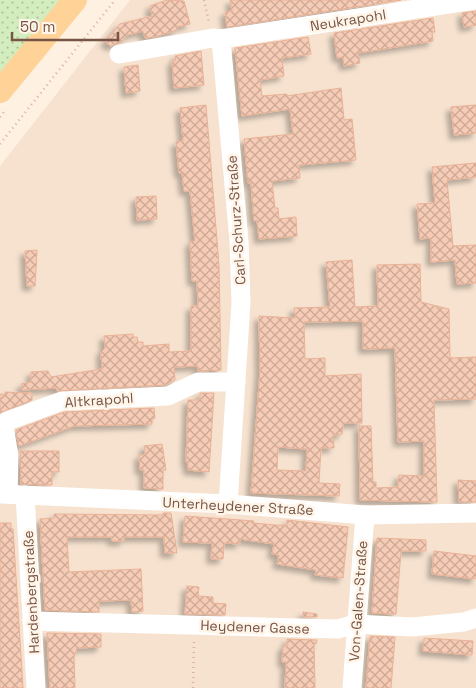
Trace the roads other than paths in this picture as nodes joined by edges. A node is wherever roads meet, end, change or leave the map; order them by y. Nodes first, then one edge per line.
1 (75, 0) edge
2 (475, 0) edge
3 (217, 39) junction
4 (119, 54) dead end
5 (0, 91) edge
6 (236, 382) junction
7 (11, 495) edge
8 (228, 504) junction
9 (476, 513) edge
10 (365, 515) junction
11 (476, 618) edge
12 (32, 621) junction
13 (356, 624) junction
14 (36, 688) edge
15 (352, 688) edge

1 - 5 main road
2 - 3 street, Neukrapohl
3 - 4 street
3 - 6 street, Carl-Schurz-Straße
6 - 7 street, Altkrapohl
6 - 8 street, Carl-Schurz-Straße
7 - 8 street, Unterheydener Straße
7 - 12 street, Hardenbergstraße
8 - 10 street, Unterheydener Straße
9 - 10 street, Unterheydener Straße
10 - 13 street, Von-Galen-Straße
11 - 13 street, Heydener Gasse
12 - 13 street, Heydener Gasse
12 - 14 street, Hardenbergstraße
13 - 15 street, Von-Galen-Straße

